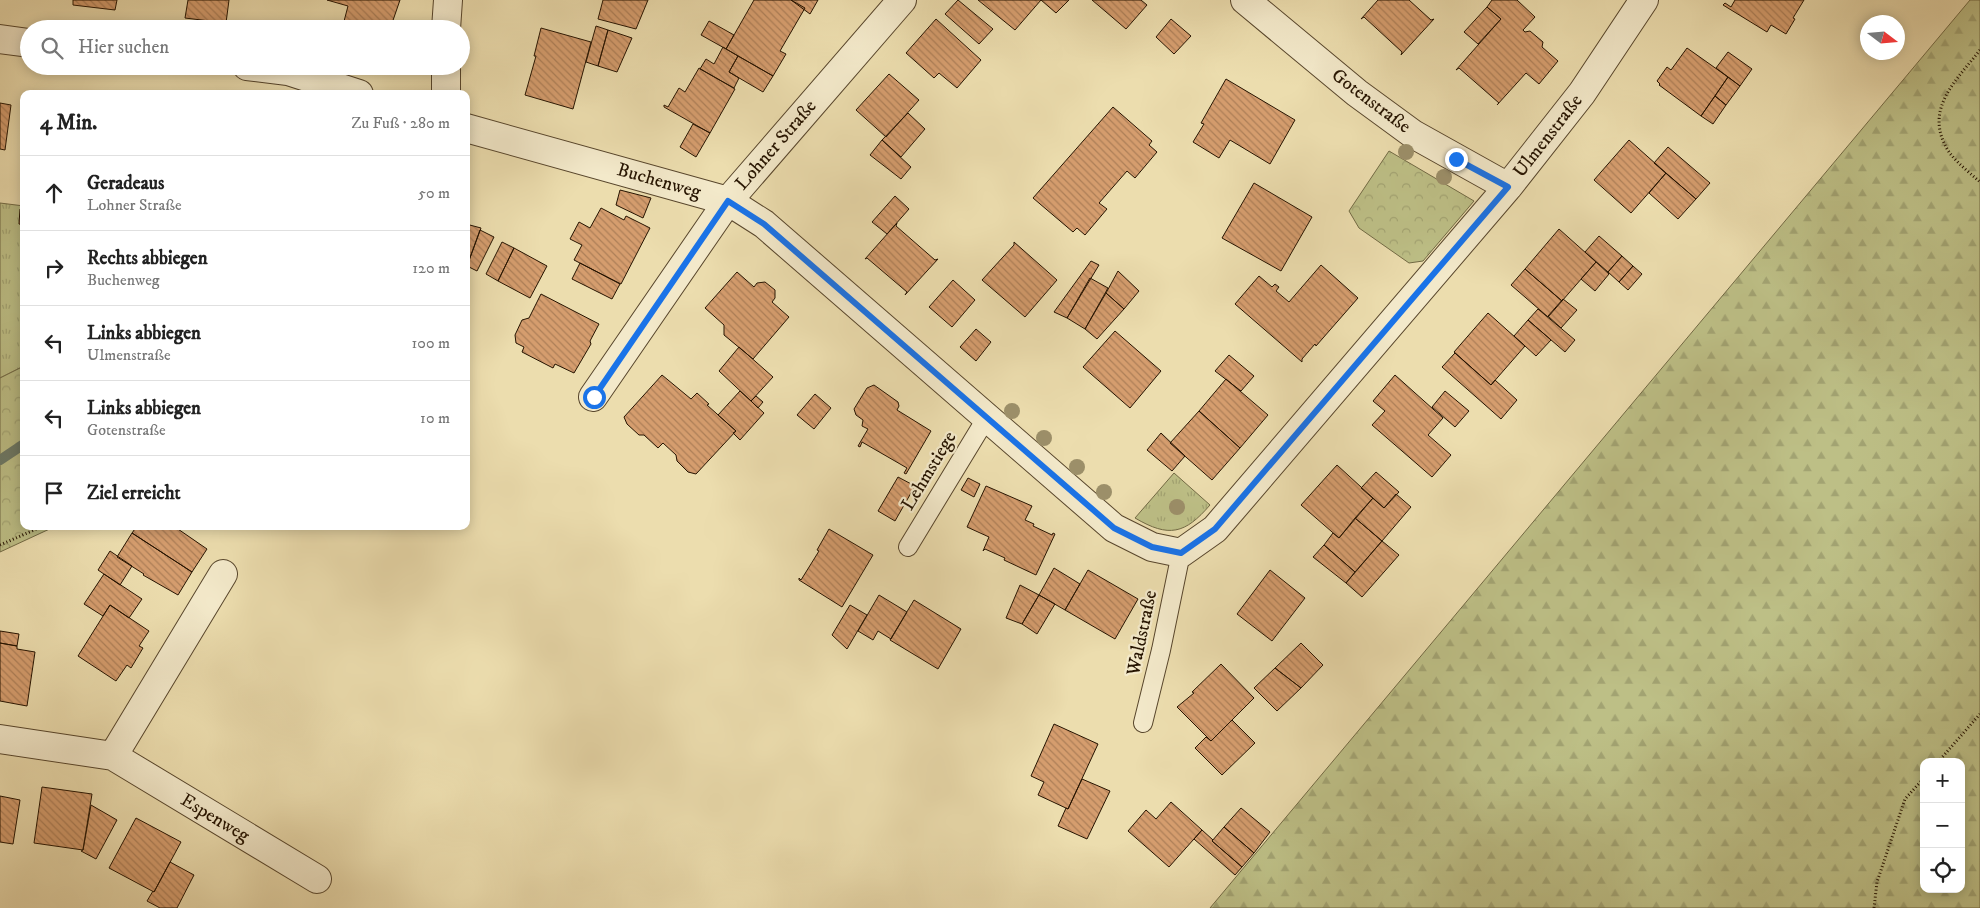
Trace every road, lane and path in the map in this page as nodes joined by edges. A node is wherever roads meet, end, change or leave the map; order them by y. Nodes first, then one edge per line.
1 (448, 0) edge
2 (902, 0) edge
3 (1245, 0) edge
4 (1644, 0) edge
5 (447, 20) edge
6 (0, 40) edge
7 (20, 42) edge
8 (1980, 50) edge
9 (300, 75) edge
10 (446, 75) edge
11 (347, 90) edge
12 (446, 90) edge
13 (470, 129) edge
14 (1980, 182) edge
15 (1508, 187) junction
16 (728, 201) junction
17 (594, 397) dead end
18 (987, 417) junction
19 (34, 530) edge
20 (0, 545) edge
21 (908, 547) dead end
22 (1181, 553) junction
23 (223, 574) dead end
24 (1980, 714) edge
25 (1144, 723) dead end
26 (0, 739) edge
27 (113, 756) junction
28 (1942, 758) edge
29 (1920, 782) edge
30 (317, 879) dead end
31 (1874, 908) edge

1 - 5 street
2 - 16 street, Lohner Straße
3 - 15 street, Gotenstraße
4 - 15 street, Ulmenstraße
6 - 7 street
8 - 14 path
9 - 11 street
10 - 12 street
13 - 16 street, Buchenweg
15 - 22 street, Ulmenstraße
16 - 17 street, Lohner Straße
16 - 18 street, Buchenweg
18 - 21 lane, Lehmstiege
18 - 22 street, Buchenweg
19 - 20 path
22 - 25 lane, Waldstraße
23 - 27 street
24 - 28 path
26 - 27 street, Espenweg
27 - 30 street, Espenweg
29 - 31 path

